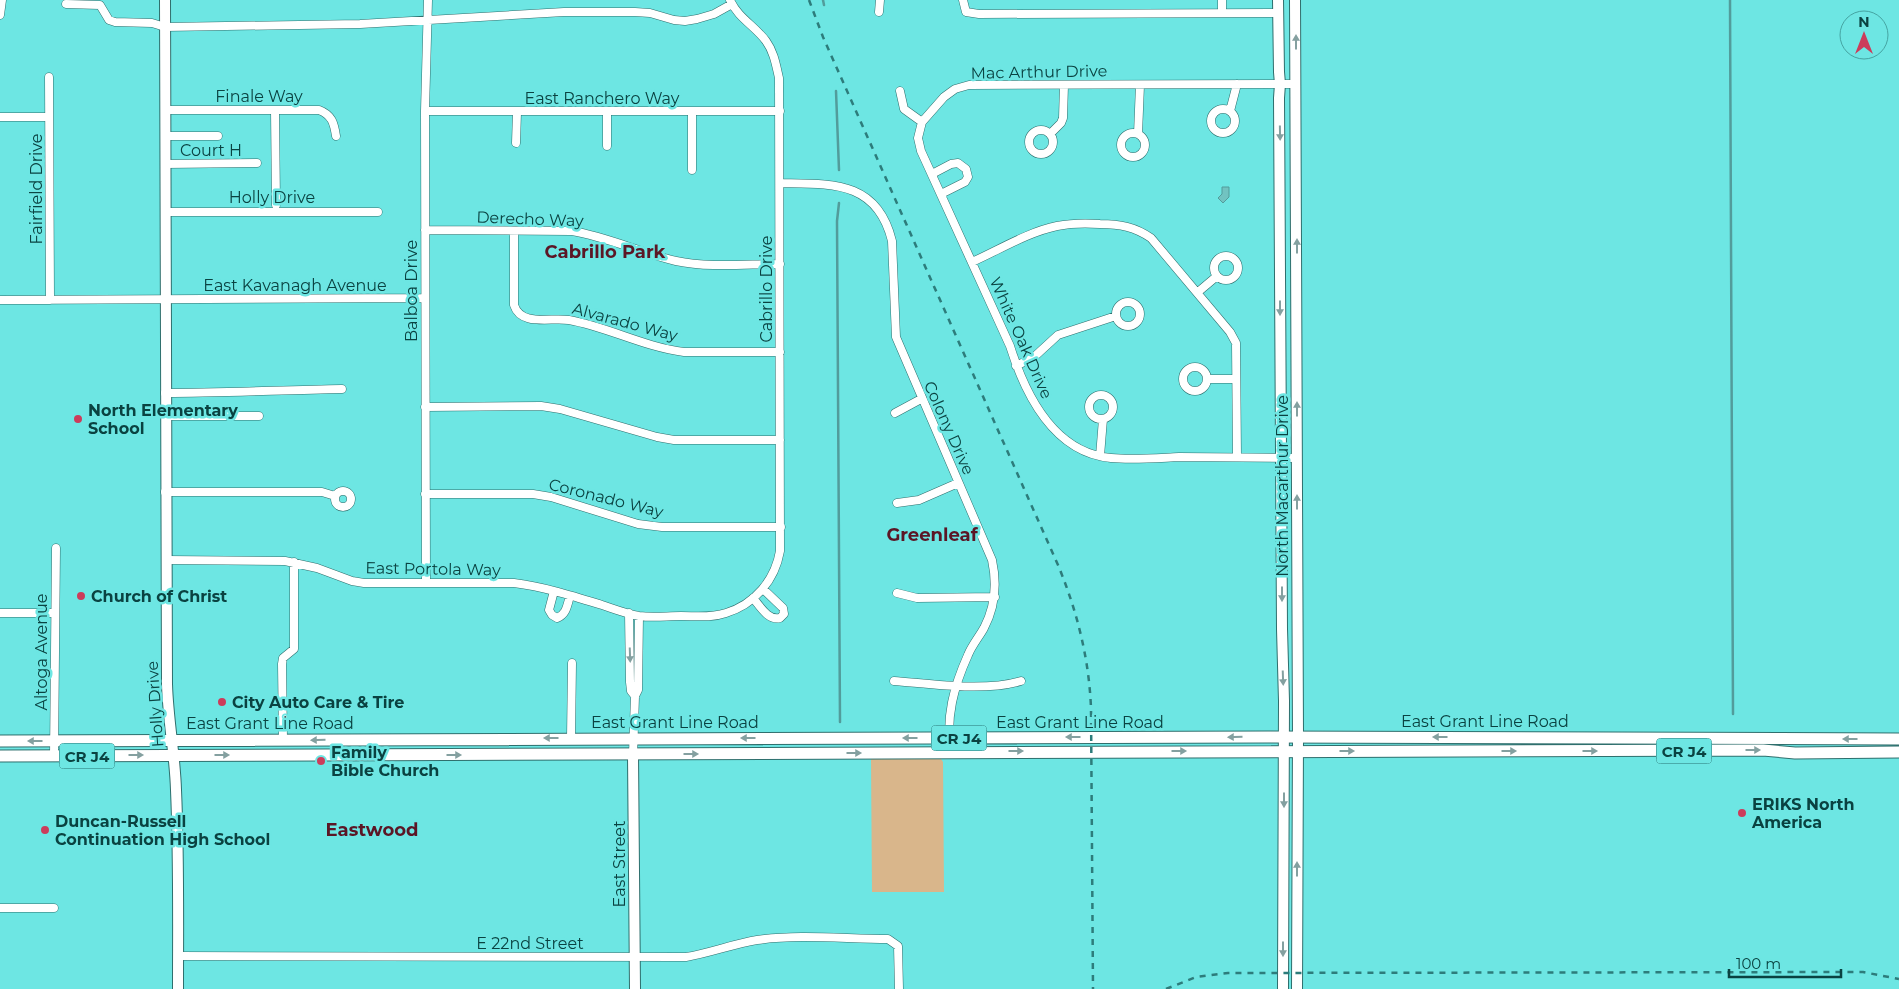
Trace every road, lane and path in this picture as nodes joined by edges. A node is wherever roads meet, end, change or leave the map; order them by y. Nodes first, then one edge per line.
1 (2, 0) edge
2 (165, 0) edge
3 (428, 0) edge
4 (880, 0) edge
5 (963, 0) edge
6 (1222, 0) edge
7 (1278, 0) edge
8 (1295, 0) edge
9 (731, 2) edge
10 (66, 4) dead end
11 (879, 12) dead end
12 (1222, 13) junction
13 (1278, 13) junction
14 (0, 16) edge
15 (428, 20) junction
16 (165, 26) junction
17 (49, 77) dead end
18 (1237, 84) junction
19 (1280, 84) junction
20 (1296, 84) junction
21 (1140, 85) junction
22 (1064, 86) junction
23 (900, 92) dead end
24 (165, 110) junction
25 (275, 110) junction
26 (425, 111) junction
27 (692, 111) junction
28 (780, 111) junction
29 (1230, 111) dead end
30 (517, 112) junction
31 (607, 112) junction
32 (0, 117) edge
33 (50, 117) junction
34 (922, 122) junction
35 (1050, 134) dead end
36 (1138, 134) dead end
37 (165, 136) junction
38 (218, 136) dead end
39 (336, 136) dead end
40 (516, 143) dead end
41 (607, 146) dead end
42 (257, 163) dead end
43 (165, 164) junction
44 (692, 170) dead end
45 (932, 174) junction
46 (780, 183) junction
47 (941, 194) junction
48 (276, 205) dead end
49 (165, 212) junction
50 (378, 212) dead end
51 (425, 230) junction
52 (514, 231) junction
53 (972, 262) junction
54 (780, 264) junction
55 (1217, 276) dead end
56 (1198, 292) junction
57 (425, 298) junction
58 (0, 300) edge
59 (50, 300) junction
60 (166, 300) junction
61 (1116, 316) dead end
62 (780, 352) junction
63 (1016, 366) junction
64 (1207, 379) dead end
65 (1236, 379) junction
66 (342, 390) dead end
67 (165, 393) junction
68 (921, 399) junction
69 (425, 407) junction
70 (895, 413) dead end
71 (166, 416) junction
72 (259, 416) dead end
73 (1102, 419) dead end
74 (780, 440) junction
75 (1100, 456) junction
76 (1237, 457) junction
77 (1281, 458) junction
78 (1297, 458) junction
79 (958, 483) junction
80 (166, 492) junction
81 (425, 494) junction
82 (335, 496) dead end
83 (897, 504) dead end
84 (780, 527) junction
85 (56, 548) dead end
86 (166, 560) junction
87 (294, 562) junction
88 (426, 583) junction
89 (763, 589) junction
90 (554, 590) junction
91 (897, 593) dead end
92 (570, 596) junction
93 (994, 597) junction
94 (753, 598) junction
95 (0, 613) edge
96 (55, 613) junction
97 (628, 613) junction
98 (639, 616) junction
99 (572, 663) dead end
100 (894, 681) dead end
101 (1021, 681) dead end
102 (957, 686) junction
103 (635, 696) junction
104 (571, 738) junction
105 (634, 738) junction
106 (949, 738) junction
107 (1284, 738) junction
108 (1298, 738) junction
109 (1899, 739) edge
110 (171, 740) junction
111 (283, 740) junction
112 (54, 741) junction
113 (0, 742) edge
114 (951, 752) junction
115 (1284, 752) junction
116 (1298, 752) junction
117 (1899, 752) edge
118 (633, 754) junction
119 (173, 755) junction
120 (0, 756) edge
121 (54, 756) junction
122 (0, 908) edge
123 (54, 908) dead end
124 (178, 956) junction
125 (635, 957) junction
126 (178, 989) edge
127 (635, 989) edge
128 (899, 989) edge
129 (1283, 989) edge
130 (1297, 989) edge

1 - 14 street
2 - 16 main road, Holly Drive
3 - 15 street, Balboa Drive
4 - 11 street
5 - 12 street
6 - 12 street
7 - 13 main road, North Macarthur Drive
20 -> 8 main road, North Macarthur Drive
9 - 15 street
9 - 28 street, Cabrillo Drive
10 - 16 street
12 - 13 street
13 - 19 main road, North Macarthur Drive
15 - 16 street
15 - 26 street, Balboa Drive
16 - 24 main road, Holly Drive
17 - 33 street, Fairfield Drive
18 - 19 street, Mac Arthur Drive
18 - 21 street, Mac Arthur Drive
18 - 29 street
19 - 20 street, Mac Arthur Drive
19 -> 77 main road, North Macarthur Drive
78 -> 20 main road, North Macarthur Drive
21 - 22 street, Mac Arthur Drive
21 - 36 street
22 - 34 street, Mac Arthur Drive
22 - 35 street
23 - 34 street
24 - 25 street, Finale Way
24 - 37 main road, Holly Drive
25 - 39 street, Finale Way
25 - 48 street, Holly Drive
26 - 30 street, East Ranchero Way
26 - 51 street, Balboa Drive
27 - 28 street, East Ranchero Way
27 - 31 street, East Ranchero Way
27 - 44 street
28 - 46 street, Cabrillo Drive
30 - 31 street, East Ranchero Way
30 - 40 street
31 - 41 street
32 - 33 street
33 - 59 street, Fairfield Drive
34 - 45 street, White Oak Drive
37 - 38 street
37 - 43 main road, Holly Drive
42 - 43 street, Court H
43 - 49 main road, Holly Drive
45 - 47 street, White Oak Drive
45 - 47 street
46 - 54 street, Cabrillo Drive
46 - 68 street, Colony Drive
47 - 53 street, White Oak Drive
49 - 50 street, Holly Drive
49 - 60 main road, Holly Drive
51 - 52 street, Derecho Way
51 - 57 street, Balboa Drive
52 - 54 street, Derecho Way
52 - 62 street, Alvarado Way
53 - 56 street
53 - 63 street, White Oak Drive
54 - 62 street, Cabrillo Drive
55 - 56 street
56 - 65 street
57 - 60 street, East Kavanagh Avenue
57 - 69 street, Balboa Drive
58 - 59 street, East Kavanagh Avenue
59 - 60 street, East Kavanagh Avenue
60 - 67 main road, Holly Drive
61 - 63 street
62 - 74 street, Cabrillo Drive
63 - 75 street, White Oak Drive
64 - 65 street
65 - 76 street
66 - 67 street
67 - 71 main road, Holly Drive
68 - 70 street
68 - 79 street, Colony Drive
69 - 74 street
69 - 81 street, Balboa Drive
71 - 72 street
71 - 80 main road, Holly Drive
73 - 75 street
74 - 84 street, Cabrillo Drive
75 - 76 street, White Oak Drive
76 - 77 street, White Oak Drive
77 - 78 street, White Oak Drive
77 -> 107 main road, North Macarthur Drive
108 -> 78 main road, North Macarthur Drive
79 - 83 street
79 - 93 street, Colony Drive
80 - 82 street
80 - 86 main road, Holly Drive
81 - 84 street, Coronado Way
81 - 88 street, Balboa Drive
84 - 89 street, Cabrillo Drive
85 - 96 street, Altoga Avenue
86 - 87 street, East Portola Way
86 - 110 main road, Holly Drive
87 - 88 street, East Portola Way
87 - 111 street
88 - 90 street, East Portola Way
89 - 94 street, Cabrillo Drive
89 - 94 street
90 - 92 street, East Portola Way
90 - 92 street
91 - 93 street
92 - 97 street, East Portola Way
93 - 102 street, Colony Drive
94 - 98 street, East Portola Way
95 - 96 street
96 - 112 street, Altoga Avenue
97 - 98 street, East Portola Way
97 -> 103 street
98 - 103 street
99 - 104 street
100 - 102 street
101 - 102 street
102 - 106 street, Colony Drive
103 - 105 street, East Street
104 - 105 main road, East Grant Line Road / CR J4
104 -> 111 main road, East Grant Line Road / CR J4
106 -> 105 main road, East Grant Line Road / CR J4
105 - 118 street, East Street
107 -> 106 main road, East Grant Line Road / CR J4
106 - 114 street, Colony Drive
107 - 108 main road, East Grant Line Road / CR J4
107 - 115 main road, North Macarthur Drive
109 -> 108 main road, East Grant Line Road / CR J4
108 - 116 main road, North Macarthur Drive
110 - 111 main road, East Grant Line Road / CR J4
110 - 112 main road, CR J4
110 - 119 main road, Holly Drive
112 -> 113 main road, CR J4
112 - 121 street, Altoga Avenue
114 -> 115 main road, East Grant Line Road / CR J4
118 -> 114 main road, East Grant Line Road / CR J4
115 - 116 main road, East Grant Line Road / CR J4
115 -> 129 main road, North Macarthur Drive
116 -> 117 main road, East Grant Line Road / CR J4
130 -> 116 main road, North Macarthur Drive
119 -> 118 main road, East Grant Line Road / CR J4
118 - 125 main road, East Street
121 -> 119 main road, CR J4
119 - 124 main road, Holly Drive
120 - 121 main road, CR J4
122 - 123 street
124 - 125 street, E 22nd Street
124 - 126 main road, Holly Drive
125 - 127 main road, East Street
125 - 128 street, E 22nd Street

